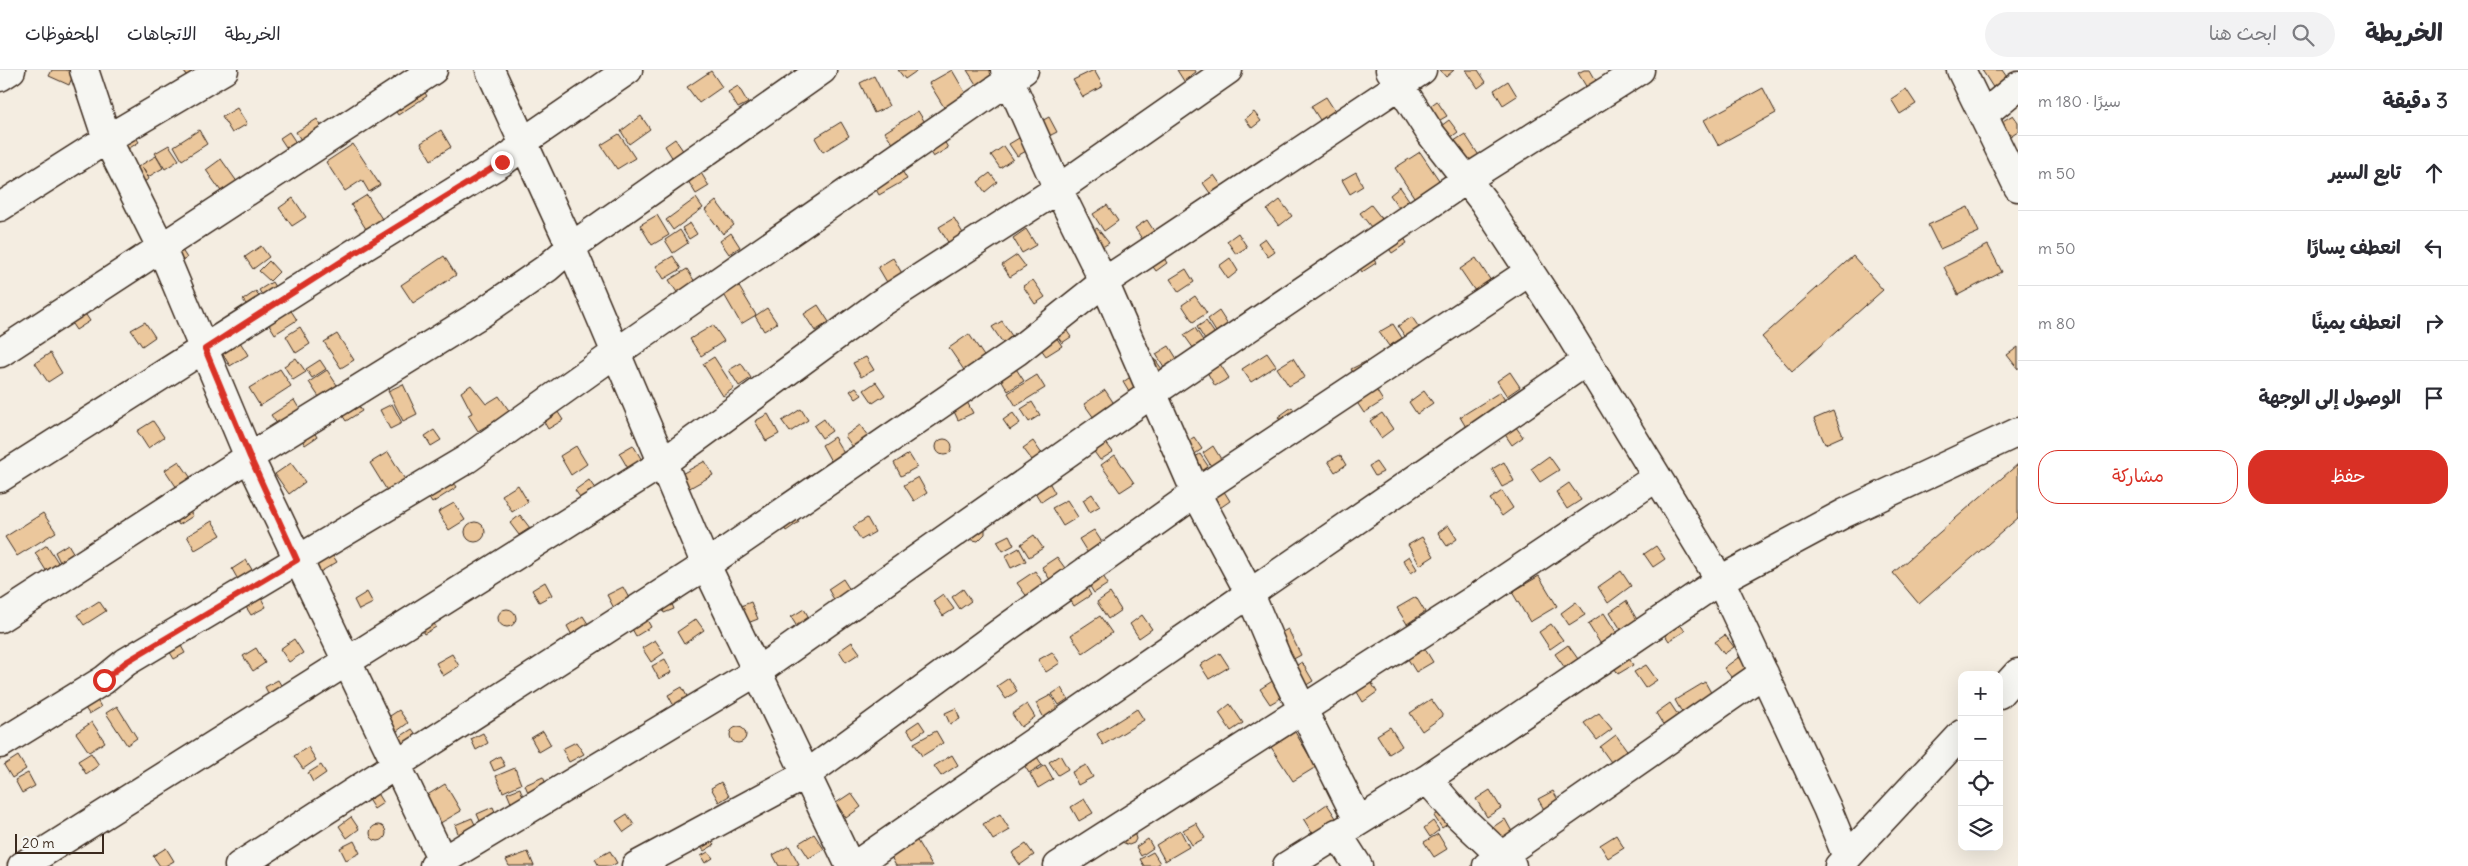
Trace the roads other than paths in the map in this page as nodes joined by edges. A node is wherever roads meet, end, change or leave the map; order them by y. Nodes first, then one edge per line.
1 (11, 70) edge
2 (84, 70) edge
3 (224, 70) edge
4 (433, 70) edge
5 (490, 70) edge
6 (628, 70) edge
7 (822, 70) edge
8 (1228, 70) edge
9 (1422, 70) edge
10 (1640, 70) edge
11 (1961, 70) edge
12 (1013, 74) edge
13 (0, 77) edge
14 (1394, 78) edge
15 (2018, 86) edge
16 (1983, 115) junction
17 (107, 139) junction
18 (523, 142) junction
19 (1467, 179) junction
20 (2018, 187) edge
21 (1058, 189) junction
22 (0, 207) edge
23 (161, 247) junction
24 (571, 247) junction
25 (1529, 272) junction
26 (1104, 282) junction
27 (205, 349) junction
28 (617, 352) junction
29 (0, 353) edge
30 (1587, 361) junction
31 (1151, 394) junction
32 (2018, 432) edge
33 (250, 457) junction
34 (664, 462) junction
35 (1657, 477) junction
36 (0, 478) edge
37 (1196, 493) junction
38 (297, 560) junction
39 (706, 565) junction
40 (1720, 580) junction
41 (1249, 592) junction
42 (0, 618) edge
43 (347, 663) junction
44 (758, 670) junction
45 (1764, 673) junction
46 (2018, 673) edge
47 (2003, 690) edge
48 (1302, 709) junction
49 (1958, 738) edge
50 (0, 744) edge
51 (396, 765) junction
52 (807, 774) junction
53 (1427, 779) junction
54 (1347, 827) junction
55 (1843, 862) edge
56 (1500, 863) edge
57 (441, 864) edge
58 (22, 866) edge
59 (239, 866) edge
60 (636, 866) edge
61 (850, 866) edge
62 (854, 866) edge
63 (1058, 866) edge
64 (1287, 866) edge
65 (1358, 866) edge

1 - 13 street
2 - 17 street
3 - 17 street
4 - 23 street
5 - 18 street
6 - 18 street
7 - 24 street
8 - 21 street
9 - 14 street
10 - 19 street
11 - 16 street
12 - 21 street
12 - 28 street
14 - 19 street
14 - 26 street
15 - 16 street
16 - 20 street
17 - 22 street
17 - 23 street
18 - 24 street
18 - 27 street
19 - 25 street
19 - 31 street
21 - 26 street
21 - 34 street
23 - 27 street
23 - 29 street
24 - 28 street
24 - 33 street
25 - 30 street
25 - 37 street
26 - 31 street
26 - 39 street
27 - 33 street
27 - 36 street
28 - 34 street
28 - 38 street
30 - 35 street
30 - 41 street
31 - 37 street
31 - 44 street
32 - 40 street
33 - 38 street
33 - 42 street
34 - 39 street
34 - 43 street
35 - 40 street
35 - 48 street
37 - 41 street
37 - 52 street
38 - 43 street
38 - 50 street
39 - 44 street
39 - 51 street
40 - 45 street
40 - 53 street
41 - 48 street
41 - 62 street
43 - 51 street
43 - 58 street
44 - 52 street
44 - 57 street
45 - 55 street
45 - 56 street
46 - 47 street
48 - 54 street
48 - 63 street
49 - 55 street
51 - 57 street
51 - 59 street
52 - 60 street
52 - 61 street
53 - 54 street
53 - 56 street
54 - 64 street
54 - 65 street

